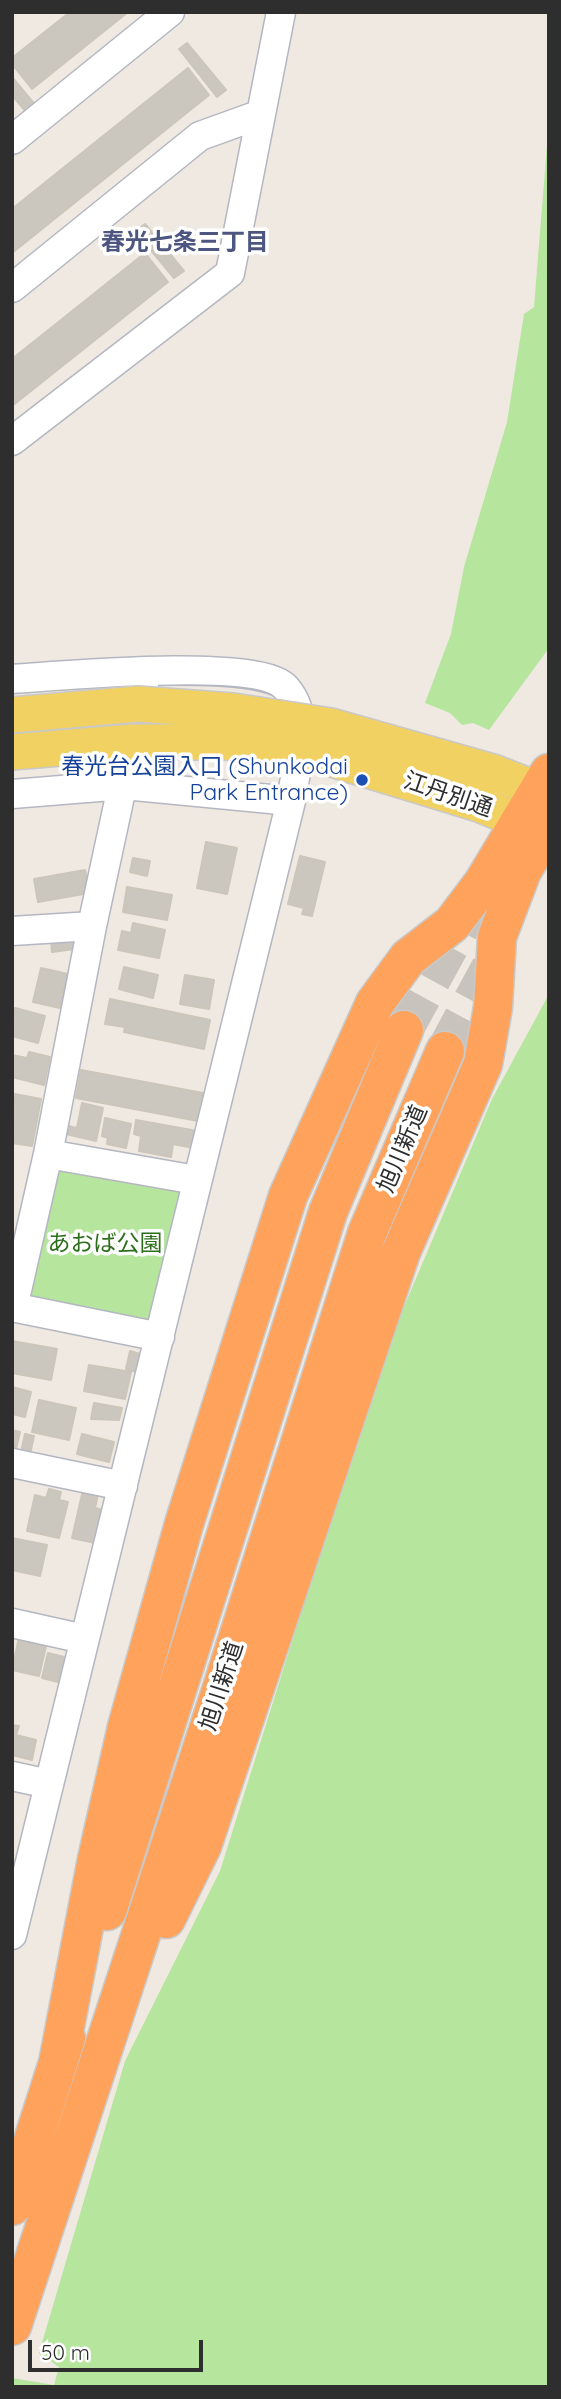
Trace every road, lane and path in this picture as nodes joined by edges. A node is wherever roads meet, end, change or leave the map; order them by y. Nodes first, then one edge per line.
1 (170, 12) edge
2 (281, 12) edge
3 (261, 114) junction
4 (12, 140) edge
5 (12, 288) edge
6 (12, 441) edge
7 (148, 669) junction
8 (12, 679) edge
9 (12, 715) edge
10 (327, 741) junction
11 (12, 752) edge
12 (124, 785) junction
13 (12, 794) edge
14 (291, 801) junction
15 (543, 810) edge
16 (92, 926) junction
17 (12, 931) edge
18 (404, 1030) tunnel mouth
19 (445, 1051) tunnel mouth
20 (48, 1154) junction
21 (196, 1181) junction
22 (13, 1308) edge
23 (160, 1336) junction
24 (12, 1463) edge
25 (123, 1486) junction
26 (12, 1623) edge
27 (84, 1639) junction
28 (12, 1776) edge
29 (49, 1784) junction
30 (13, 1932) edge
31 (104, 2043) junction
32 (58, 2063) junction
33 (12, 2206) edge
34 (12, 2326) edge

1 - 4 street
2 - 3 street
3 - 5 street
3 - 6 street
7 - 8 street
7 - 12 street
7 - 14 street
9 - 10 main road, 江丹別通, bridge
10 - 11 main road, 江丹別通, bridge
10 - 15 main road, 江丹別通
12 - 13 street
12 - 14 street
12 - 16 street
14 - 21 street
15 - 31 highway
15 - 32 highway
16 - 17 street
16 - 20 street
18 - 32 highway, 旭川新道
19 - 31 highway, 旭川新道
20 - 21 street
20 - 22 street
21 - 23 street
22 - 23 street
23 - 25 street
24 - 25 street
25 - 27 street
26 - 27 street
27 - 29 street
28 - 29 street
29 - 30 street
31 - 34 highway, 旭川新道
32 - 33 highway, 旭川新道

